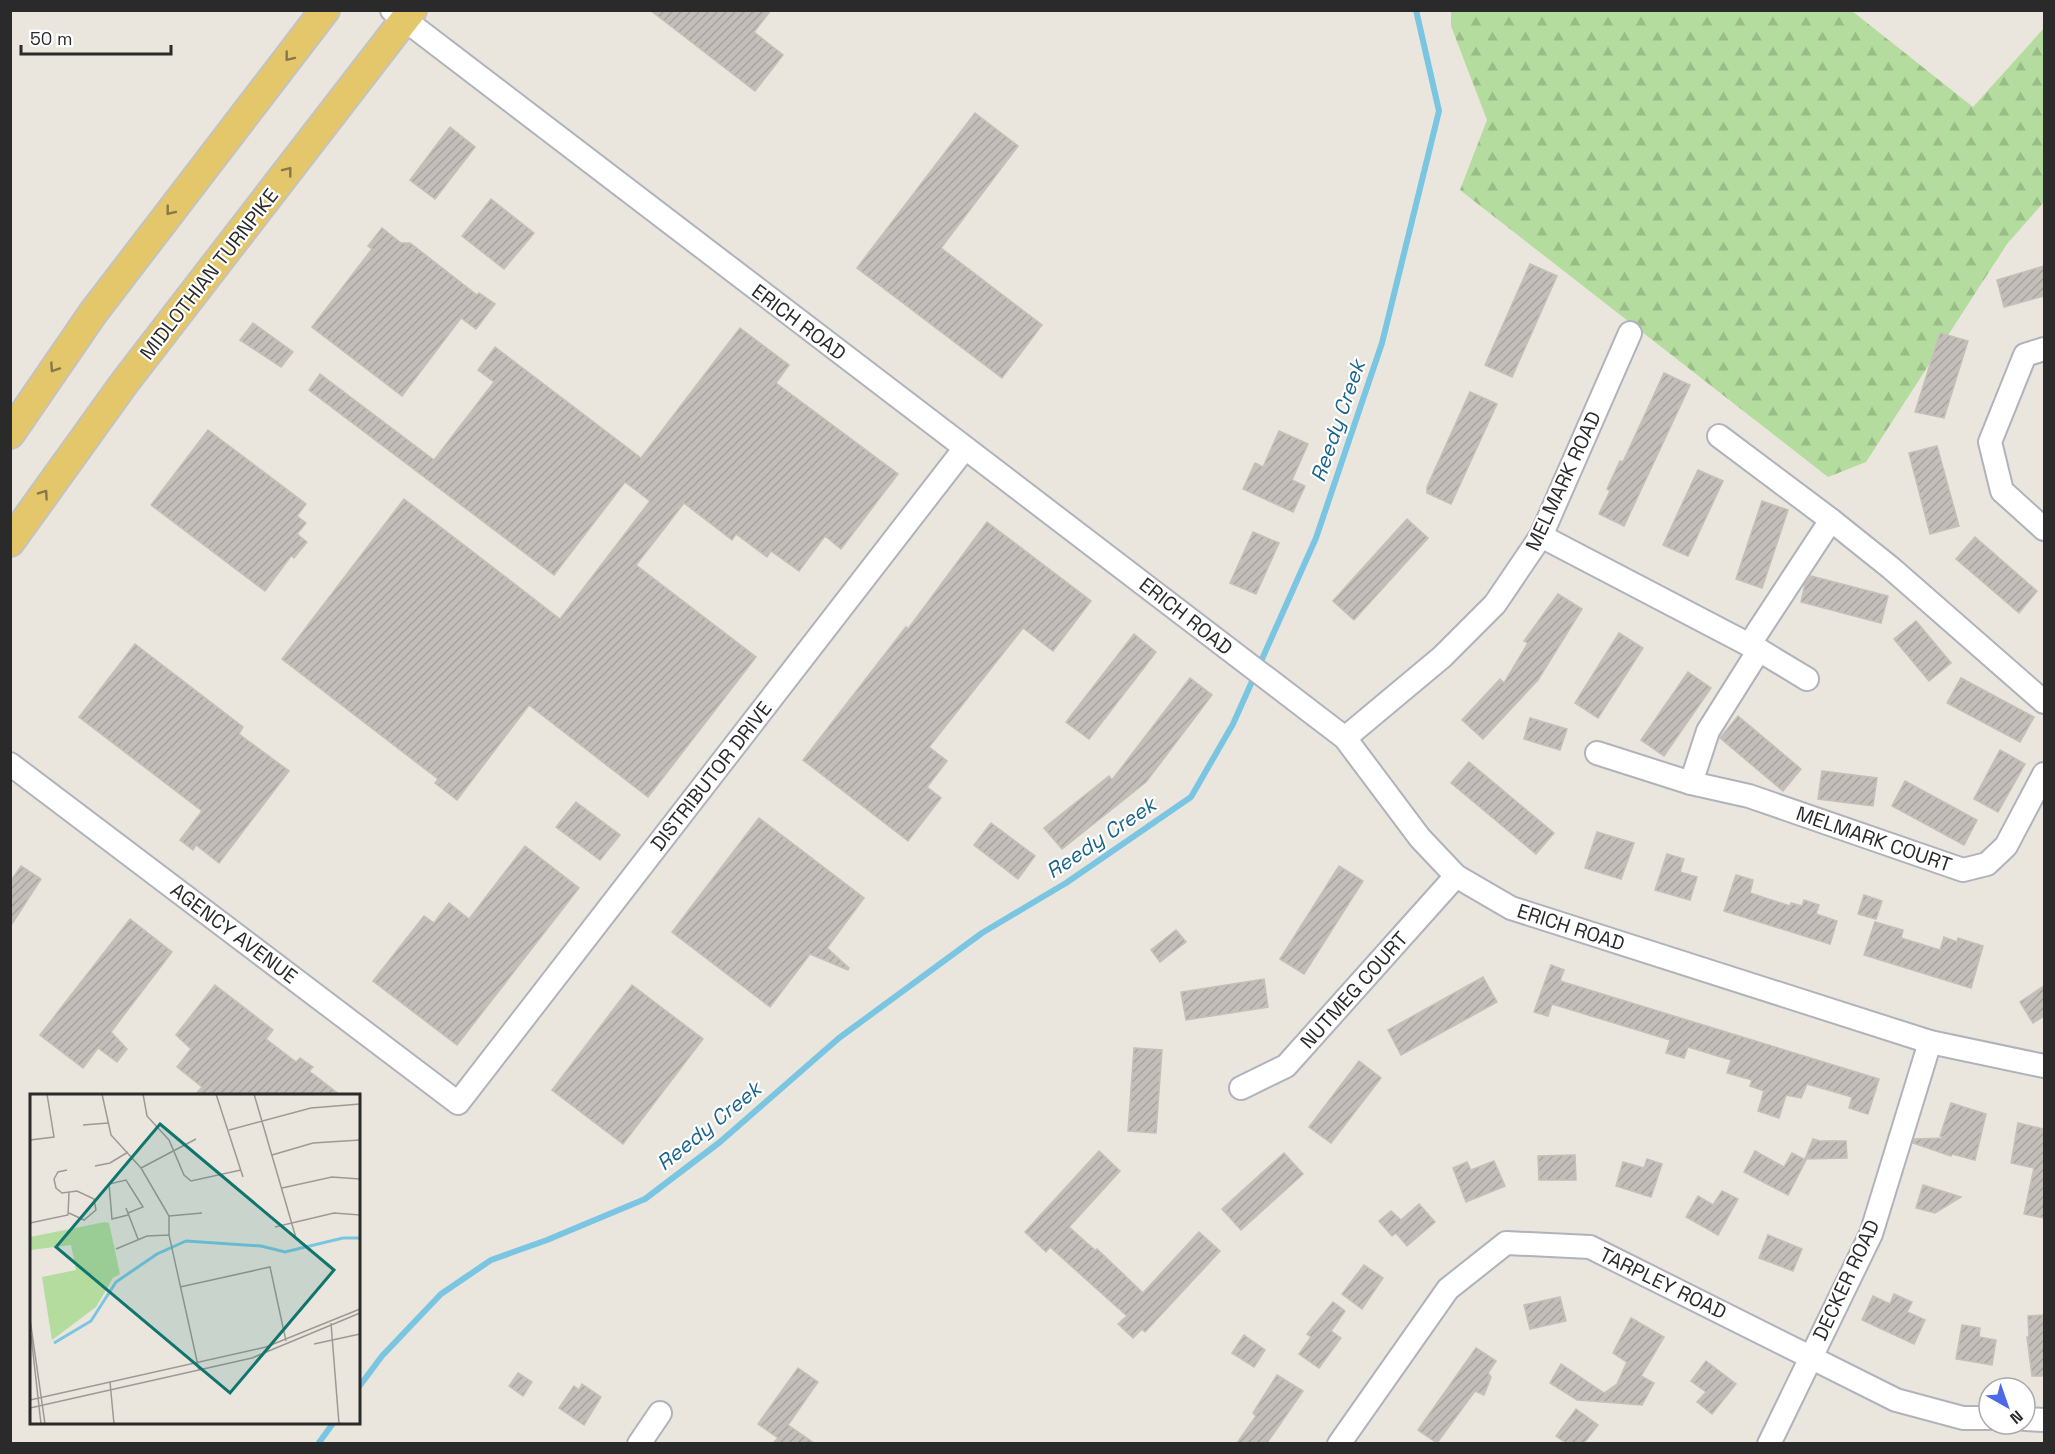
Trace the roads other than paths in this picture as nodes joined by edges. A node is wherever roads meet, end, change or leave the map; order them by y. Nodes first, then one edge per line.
1 (325, 10) edge
2 (403, 14) edge
3 (1630, 333) dead end
4 (2044, 349) edge
5 (10, 434) edge
6 (1719, 436) dead end
7 (965, 448) junction
8 (1831, 520) junction
9 (2044, 529) edge
10 (1541, 536) junction
11 (10, 542) edge
12 (1754, 648) junction
13 (1807, 680) dead end
14 (2044, 700) edge
15 (1345, 738) junction
16 (1597, 753) dead end
17 (10, 764) edge
18 (2044, 774) edge
19 (1692, 783) junction
20 (1456, 876) junction
21 (1929, 1042) junction
22 (2044, 1066) edge
23 (1241, 1088) dead end
24 (458, 1103) joint
25 (1810, 1356) junction
26 (660, 1413) dead end
27 (1977, 1418) edge
28 (639, 1443) edge
29 (1339, 1443) edge
30 (1769, 1443) edge

1 -> 5 main road
2 - 7 street, ERICH ROAD
11 -> 2 main road, MIDLOTHIAN TURNPIKE
3 - 10 street, MELMARK ROAD
4 - 9 street
6 - 8 street
7 - 15 street, ERICH ROAD
7 - 24 street, DISTRIBUTOR DRIVE
8 - 12 street
8 - 14 street
10 - 12 street
10 - 15 street, MELMARK ROAD
12 - 13 street
12 - 19 street
15 - 20 street, ERICH ROAD
16 - 19 street, MELMARK COURT
17 - 24 street, AGENCY AVENUE
18 - 19 street, MELMARK COURT
20 - 21 street, ERICH ROAD
20 - 23 street, NUTMEG COURT
21 - 22 street, ERICH ROAD
21 - 25 street, DECKER ROAD
25 - 27 street, TARPLEY ROAD
25 - 29 street, TARPLEY ROAD
25 - 30 street, DECKER ROAD
26 - 28 street

